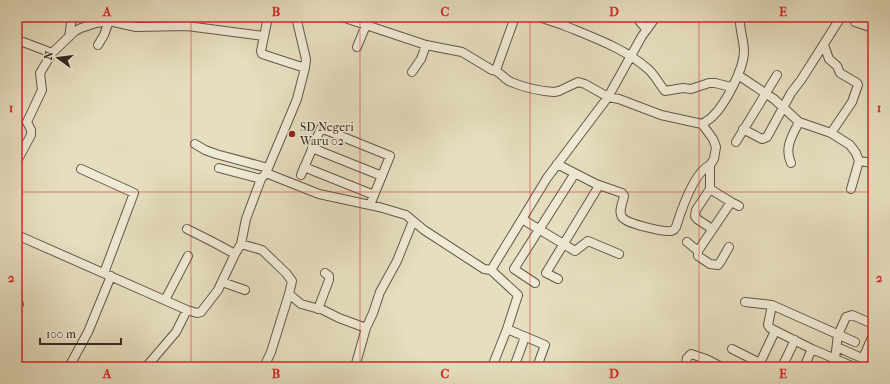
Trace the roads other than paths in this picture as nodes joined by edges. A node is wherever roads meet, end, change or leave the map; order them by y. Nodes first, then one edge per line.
1 (72, 17) edge
2 (268, 17) edge
3 (296, 17) edge
4 (342, 17) edge
5 (515, 17) edge
6 (539, 17) edge
7 (568, 17) edge
8 (636, 17) edge
9 (656, 17) edge
10 (740, 17) edge
11 (841, 17) edge
12 (857, 17) edge
13 (109, 21) junction
14 (366, 25) junction
15 (563, 25) junction
16 (873, 28) edge
17 (646, 29) junction
18 (263, 36) junction
19 (69, 37) junction
20 (23, 42) dead end
21 (98, 45) dead end
22 (426, 45) junction
23 (824, 45) junction
24 (358, 47) dead end
25 (52, 53) junction
26 (631, 57) junction
27 (306, 68) junction
28 (496, 70) junction
29 (412, 72) dead end
30 (738, 75) junction
31 (777, 75) dead end
32 (731, 88) junction
33 (765, 93) junction
34 (608, 97) junction
35 (784, 107) junction
36 (799, 122) junction
37 (702, 124) junction
38 (743, 129) junction
39 (831, 133) junction
40 (736, 142) dead end
41 (195, 144) dead end
42 (312, 148) junction
43 (17, 161) edge
44 (859, 161) junction
45 (873, 163) edge
46 (557, 164) junction
47 (791, 164) dead end
48 (710, 165) junction
49 (219, 168) dead end
50 (81, 169) dead end
51 (265, 174) junction
52 (382, 176) junction
53 (572, 178) dead end
54 (597, 189) dead end
55 (710, 189) junction
56 (851, 189) dead end
57 (374, 195) junction
58 (731, 202) junction
59 (370, 205) junction
60 (739, 206) dead end
61 (522, 219) junction
62 (413, 221) junction
63 (187, 229) dead end
64 (540, 229) junction
65 (712, 229) junction
66 (18, 238) edge
67 (687, 242) dead end
68 (241, 244) junction
69 (563, 244) junction
70 (729, 247) dead end
71 (698, 251) junction
72 (235, 254) junction
73 (619, 254) dead end
74 (188, 256) dead end
75 (491, 270) junction
76 (325, 273) dead end
77 (107, 274) junction
78 (558, 279) dead end
79 (222, 282) junction
80 (535, 283) dead end
81 (244, 290) dead end
82 (289, 294) junction
83 (165, 300) junction
84 (745, 302) dead end
85 (772, 305) junction
86 (318, 309) junction
87 (187, 310) junction
88 (873, 324) edge
89 (366, 328) junction
90 (507, 330) junction
91 (774, 331) junction
92 (838, 335) junction
93 (873, 335) edge
94 (525, 337) junction
95 (795, 340) junction
96 (854, 342) dead end
97 (837, 347) junction
98 (732, 349) dead end
99 (812, 349) junction
100 (863, 358) junction
101 (835, 363) edge
102 (873, 363) edge
103 (759, 365) edge
104 (69, 367) edge
105 (146, 367) edge
106 (264, 367) edge
107 (355, 367) edge
108 (492, 367) edge
109 (514, 367) edge
110 (537, 367) edge
111 (685, 367) edge
112 (722, 367) edge
113 (782, 367) edge
114 (804, 367) edge
115 (854, 367) edge

1 - 19 street
2 - 18 street
3 - 27 street
4 - 14 street
5 - 28 street
6 - 15 street
7 - 15 street
8 - 17 street
9 - 17 street
10 - 30 street
11 - 23 street
12 - 16 street
13 - 18 street
13 - 19 street
13 - 21 street
14 - 22 street
14 - 24 street
15 - 26 street
17 - 26 street
18 - 27 street
19 - 25 street
20 - 25 street
22 - 28 street
22 - 29 street
23 - 35 street
23 - 39 street
25 - 43 street
26 - 32 street
26 - 34 street
27 - 51 street
28 - 34 street
30 - 32 street
30 - 33 street
31 - 33 street
32 - 37 street
33 - 35 street
33 - 38 street
34 - 37 street
34 - 46 street
35 - 36 street
35 - 38 street
36 - 39 street
36 - 47 street
37 - 48 street
38 - 40 street
39 - 44 street
41 - 51 street
42 - 52 street
42 - 52 street
42 - 57 street
44 - 45 street
44 - 56 street
46 - 48 street
46 - 61 street
48 - 55 street
49 - 51 street
50 - 77 street
51 - 59 street
51 - 68 street
52 - 57 street
53 - 64 street
54 - 69 street
55 - 58 street
55 - 65 street
57 - 59 street
58 - 60 street
58 - 65 street
59 - 62 street
61 - 64 street
61 - 75 street
62 - 75 street
62 - 89 street
63 - 72 street
64 - 69 street
64 - 80 street
65 - 71 street
66 - 77 street
67 - 71 street
68 - 72 street
68 - 82 street
69 - 73 street
69 - 78 street
70 - 71 street
72 - 79 street
74 - 83 street
75 - 90 street
76 - 86 street
77 - 83 street
77 - 104 street
79 - 81 street
79 - 87 street
82 - 86 street
82 - 106 street
83 - 87 street
84 - 85 street
85 - 91 street
85 - 92 street
86 - 89 street
87 - 105 street
88 - 92 street
89 - 107 street
90 - 94 street
90 - 108 street
91 - 95 street
91 - 103 street
92 - 96 street
92 - 97 street
93 - 100 street
94 - 109 street
94 - 110 street
95 - 99 street
95 - 113 street
97 - 100 street
97 - 101 street
98 - 103 street
99 - 101 street
99 - 114 street
100 - 102 street
101 - 115 street
111 - 112 street

